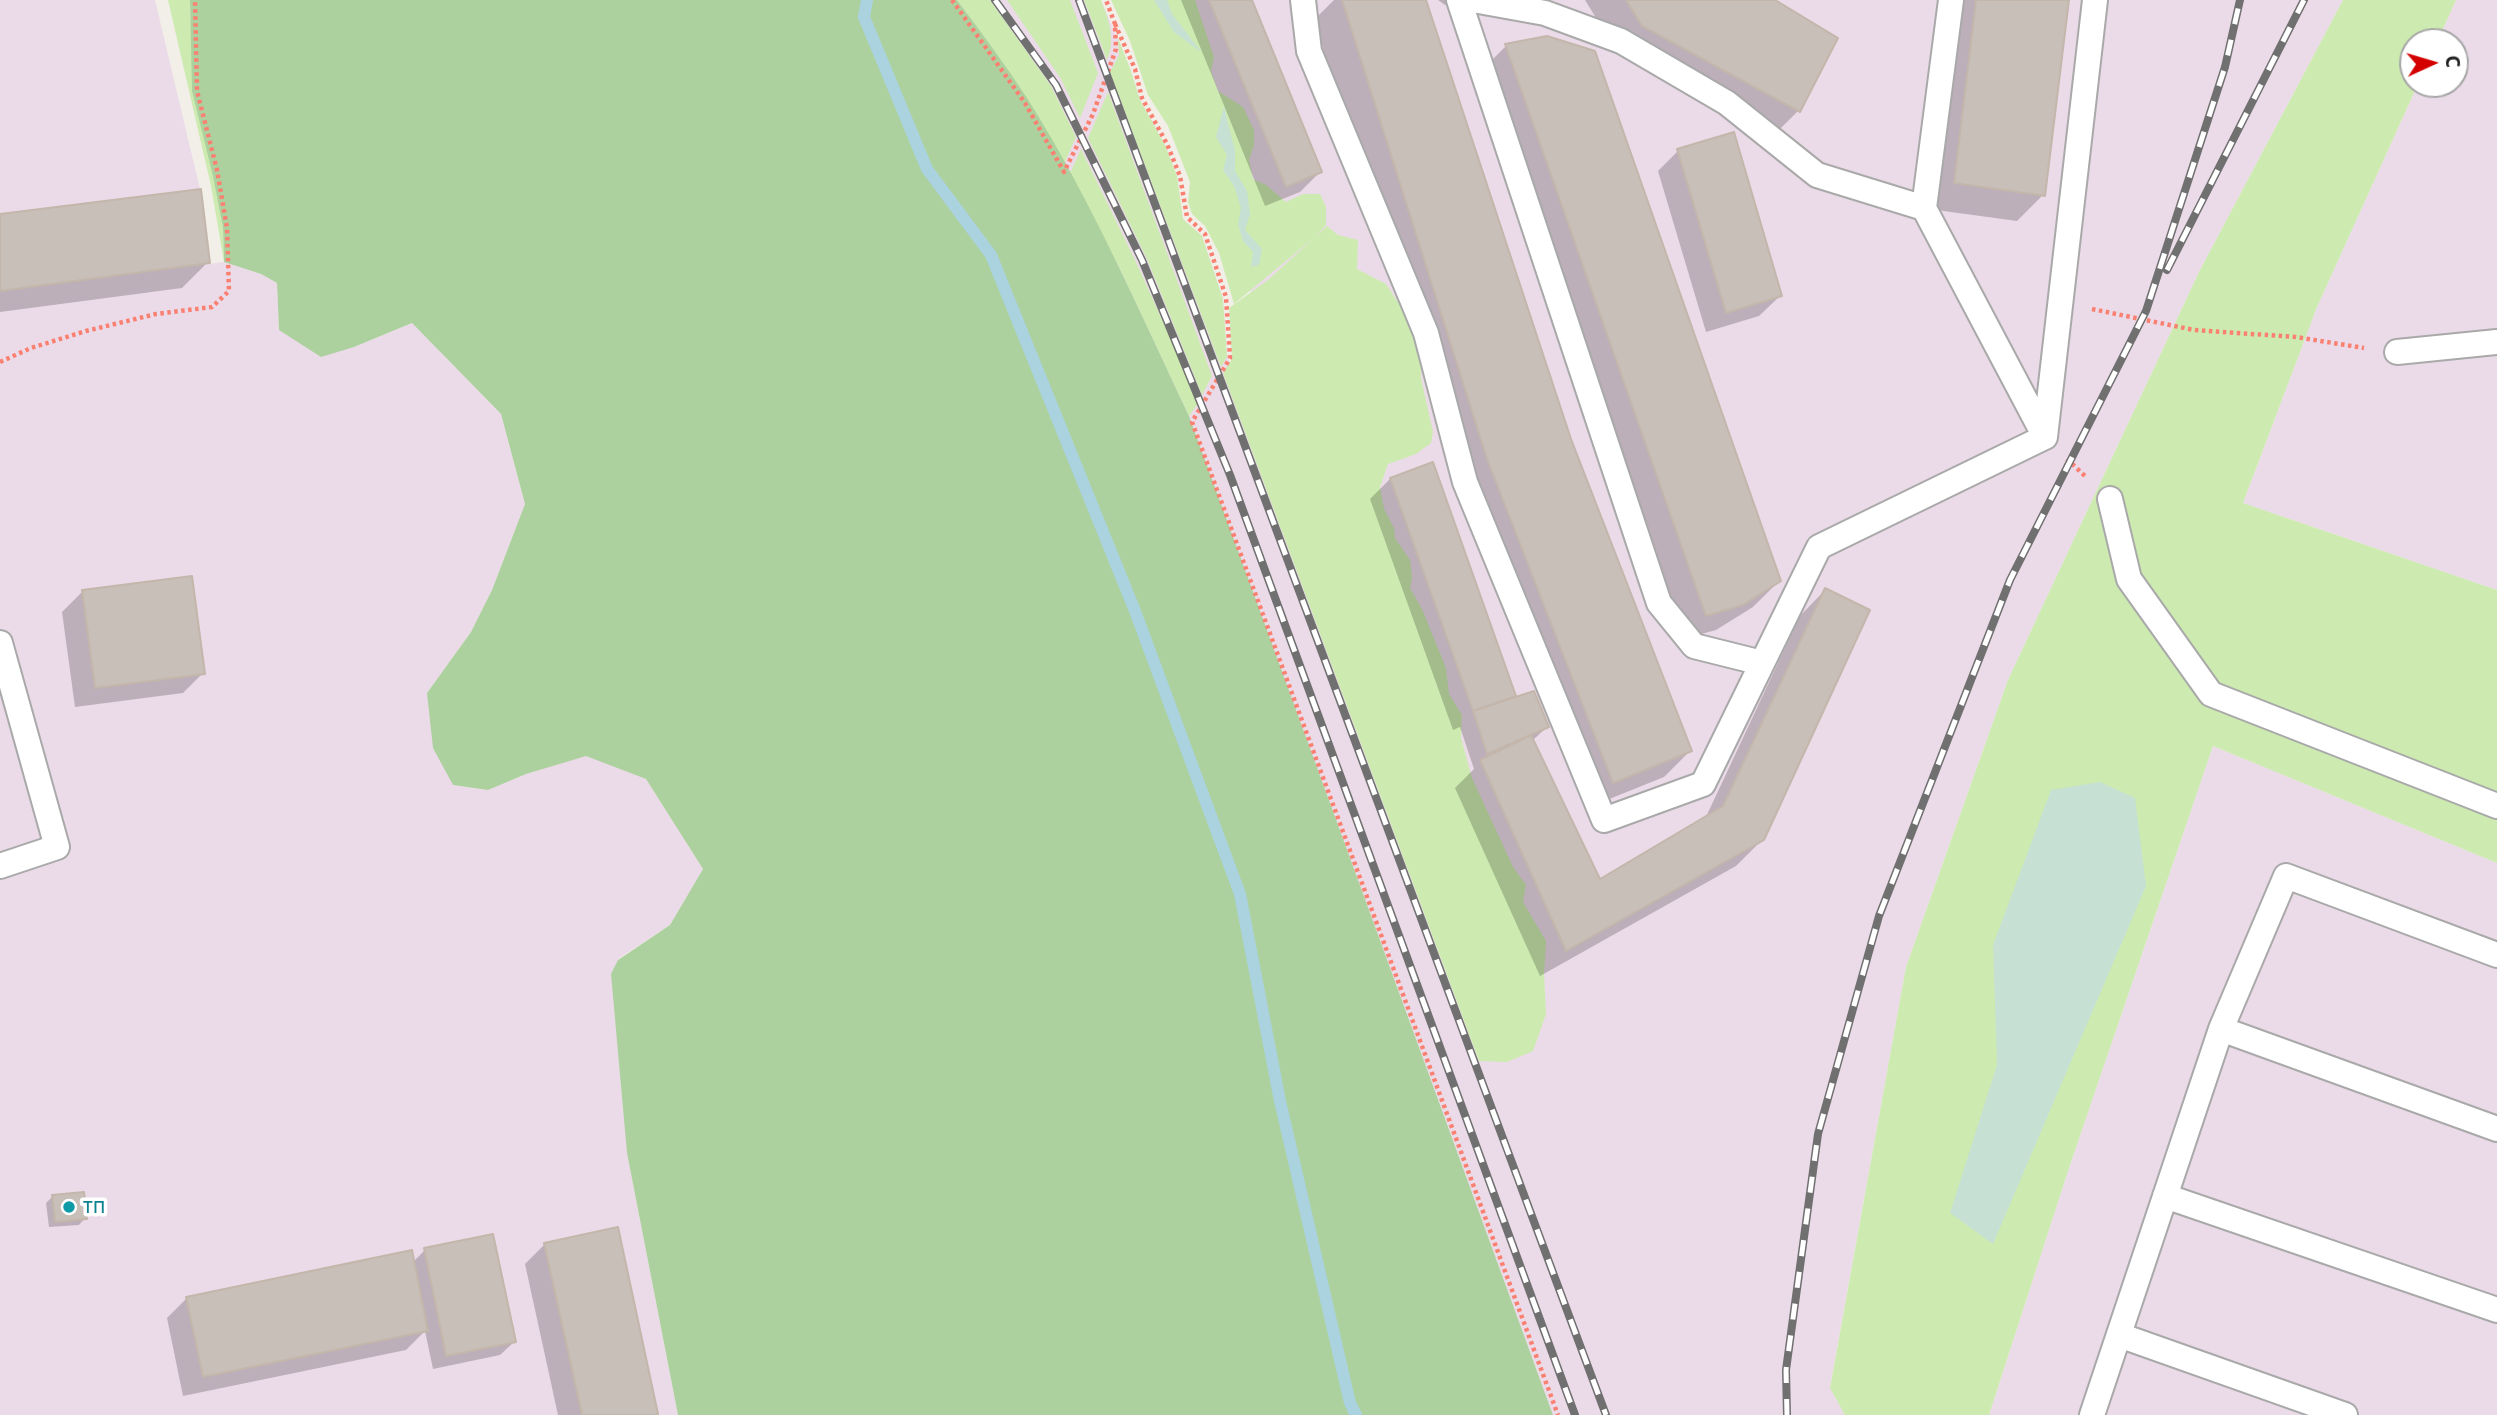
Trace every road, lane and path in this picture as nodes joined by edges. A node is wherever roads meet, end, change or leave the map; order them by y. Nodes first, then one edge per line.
1 (195, 0) edge
2 (952, 0) edge
3 (1106, 0) edge
4 (1303, 0) edge
5 (1459, 0) edge
6 (1473, 0) edge
7 (1951, 0) edge
8 (2095, 0) edge
9 (1115, 24) junction
10 (1924, 208) junction
11 (2060, 303) junction
12 (2497, 342) edge
13 (2397, 352) joint
14 (0, 362) edge
15 (2045, 437) junction
16 (2110, 499) joint
17 (0, 643) edge
18 (1762, 663) junction
19 (2497, 806) edge
20 (0, 866) edge
21 (2497, 956) edge
22 (2221, 1029) junction
23 (2497, 1129) edge
24 (2165, 1196) junction
25 (2497, 1310) edge
26 (2119, 1335) junction
27 (1558, 1415) edge
28 (2092, 1415) edge
29 (2345, 1415) edge

1 - 14 path
2 - 9 path
3 - 9 path
4 - 18 lane
5 - 18 lane
6 - 10 lane
7 - 10 lane
8 - 11 lane
9 - 27 path
10 - 15 lane
11 - 13 path
11 - 15 lane
12 - 13 lane
15 - 16 path
15 - 18 lane
16 - 19 lane
17 - 20 lane
21 - 22 lane
22 - 23 lane
22 - 24 lane
24 - 25 lane
24 - 26 lane
26 - 28 lane
26 - 29 lane

